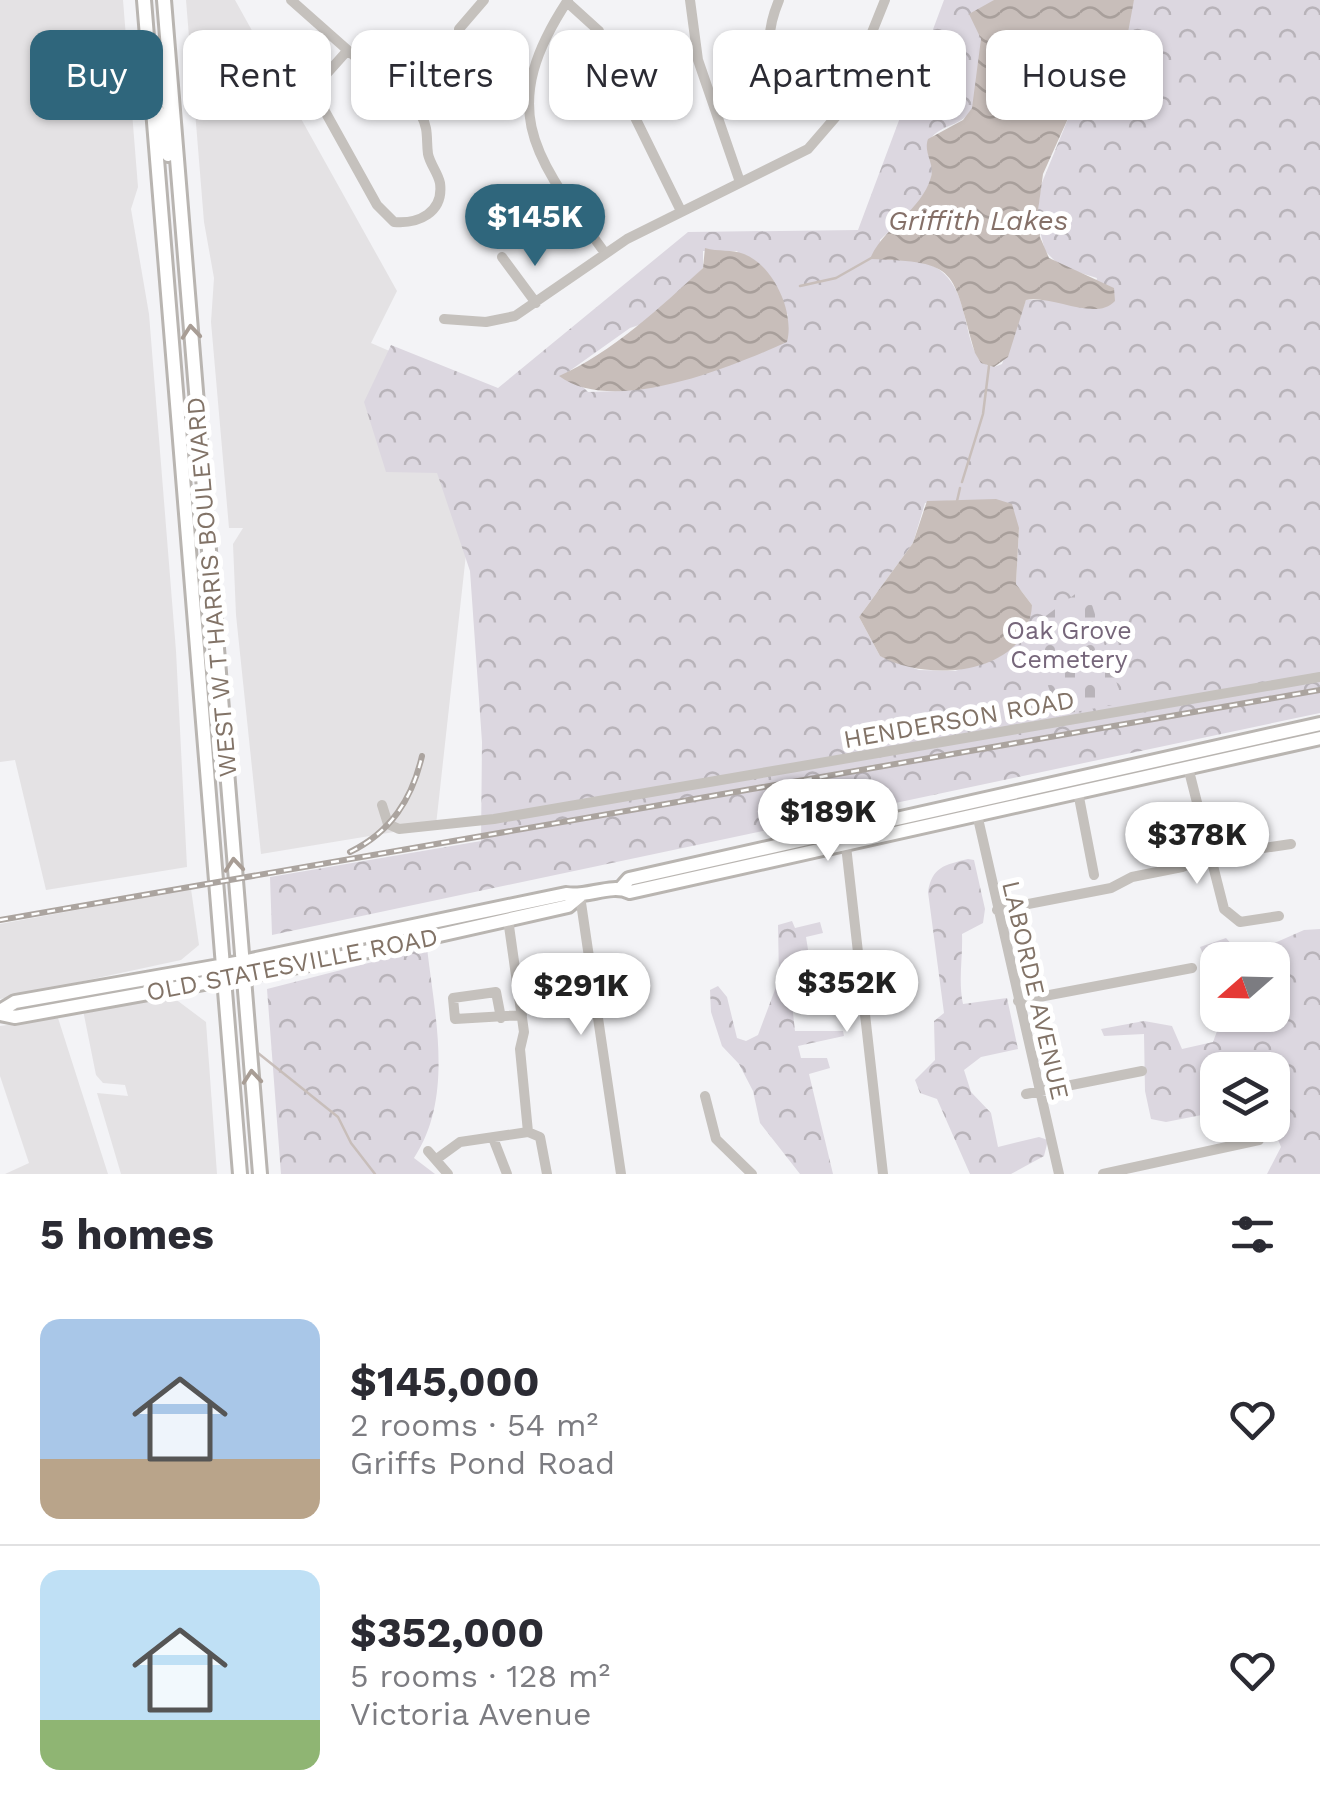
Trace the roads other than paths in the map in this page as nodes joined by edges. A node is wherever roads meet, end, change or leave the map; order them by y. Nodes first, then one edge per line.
1 (145, 0) edge
2 (164, 0) edge
3 (291, 0) edge
4 (484, 0) edge
5 (690, 0) edge
6 (779, 0) edge
7 (885, 0) edge
8 (567, 1) edge
9 (147, 30) edge
10 (458, 30) edge
11 (770, 30) edge
12 (873, 30) edge
13 (347, 51) junction
14 (351, 54) edge
15 (172, 111) junction
16 (163, 119) edge
17 (153, 120) edge
18 (423, 120) edge
19 (834, 120) edge
20 (740, 182) junction
21 (680, 211) junction
22 (184, 251) junction
23 (605, 253) junction
24 (502, 258) dead end
25 (536, 303) junction
26 (444, 319) dead end
27 (1320, 677) edge
28 (1320, 724) edge
29 (1320, 738) edge
30 (1188, 768) junction
31 (1078, 792) junction
32 (382, 805) dead end
33 (977, 814) junction
34 (845, 837) junction
35 (1292, 844) dead end
36 (1210, 856) junction
37 (1094, 875) dead end
38 (580, 896) junction
39 (997, 910) junction
40 (1279, 916) dead end
41 (508, 919) junction
42 (1192, 968) dead end
43 (243, 969) junction
44 (223, 973) junction
45 (136, 981) junction
46 (1018, 1001) junction
47 (2, 1013) edge
48 (522, 1015) junction
49 (501, 1018) junction
50 (1142, 1071) dead end
51 (1039, 1091) junction
52 (1026, 1094) dead end
53 (705, 1096) dead end
54 (528, 1132) junction
55 (494, 1138) junction
56 (1250, 1142) edge
57 (428, 1151) dead end
58 (438, 1158) junction
59 (748, 1173) edge
60 (240, 1174) edge
61 (260, 1174) edge
62 (448, 1174) edge
63 (507, 1174) edge
64 (548, 1174) edge
65 (621, 1174) edge
66 (883, 1174) edge
67 (1058, 1174) edge
68 (1102, 1174) edge

1 - 9 main road, WEST W T HARRIS BOULEVARD
1 - 15 main road
2 - 15 main road, WEST W T HARRIS BOULEVARD
3 - 13 street
4 - 10 street
5 - 20 street
6 - 11 street
7 - 12 street
8 - 21 street
8 - 23 street
13 - 14 street
13 - 18 street
15 - 22 main road, WEST W T HARRIS BOULEVARD
16 - 22 main road
17 - 44 main road, WEST W T HARRIS BOULEVARD
19 - 20 street
20 - 21 street
21 - 23 street
43 -> 22 main road, WEST W T HARRIS BOULEVARD
23 - 25 street
24 - 25 street
25 - 26 street
27 - 32 street, HENDERSON ROAD
28 - 34 main road, OLD STATESVILLE ROAD
29 - 30 main road, OLD STATESVILLE ROAD
30 - 31 main road, OLD STATESVILLE ROAD
30 - 36 street
31 - 33 main road, OLD STATESVILLE ROAD
31 - 37 street
33 - 34 main road, OLD STATESVILLE ROAD
33 - 39 street, LABORDE AVENUE
34 - 38 main road, OLD STATESVILLE ROAD
34 - 66 street
35 - 36 street
36 - 39 street
36 - 40 street
38 - 41 main road, OLD STATESVILLE ROAD
38 - 43 main road, OLD STATESVILLE ROAD
38 - 65 street
39 - 46 street, LABORDE AVENUE
41 - 43 main road, OLD STATESVILLE ROAD
41 - 48 street
42 - 46 street
43 - 44 main road, OLD STATESVILLE ROAD
61 -> 43 main road, WEST W T HARRIS BOULEVARD
44 - 45 main road, OLD STATESVILLE ROAD
44 - 47 main road, OLD STATESVILLE ROAD
44 - 60 main road, WEST W T HARRIS BOULEVARD
45 - 47 main road
45 - 47 main road, OLD STATESVILLE ROAD
46 - 51 street, LABORDE AVENUE
48 - 49 street
48 - 54 street
49 - 49 street
50 - 51 street
51 - 52 street
51 - 67 street, LABORDE AVENUE
53 - 59 street
54 - 55 street
54 - 64 street
55 - 58 street
55 - 63 street
56 - 68 street
57 - 58 street
58 - 62 street

